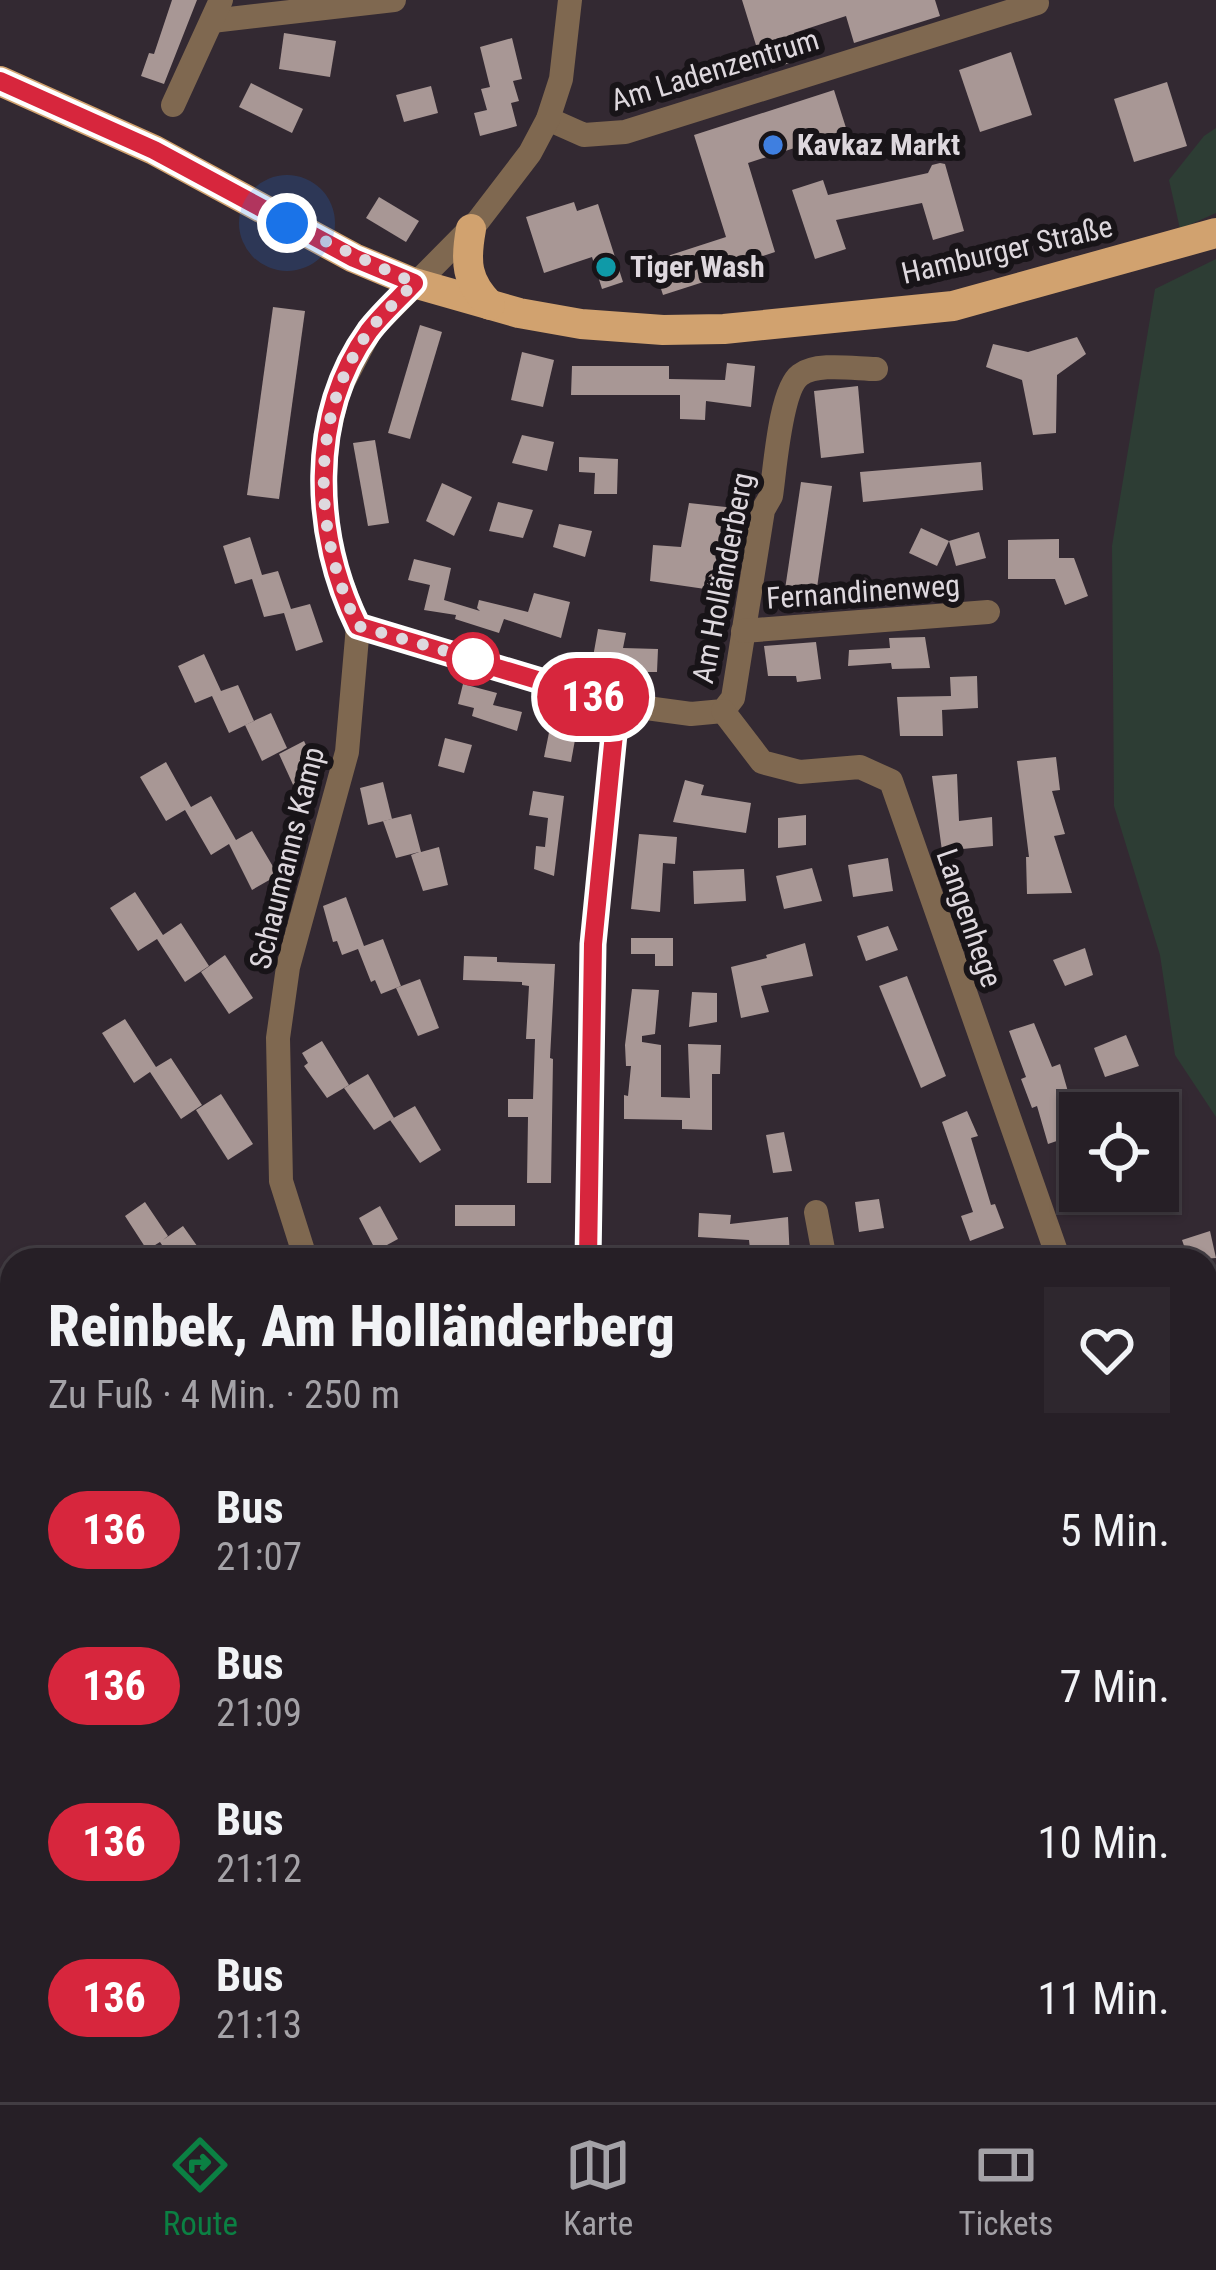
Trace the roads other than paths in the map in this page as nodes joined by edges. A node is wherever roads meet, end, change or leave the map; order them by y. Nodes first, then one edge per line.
1 (394, 0) edge
2 (569, 0) edge
3 (1037, 3) edge
4 (216, 10) edge
5 (0, 81) edge
6 (173, 105) dead end
7 (548, 119) junction
8 (471, 229) junction
9 (1216, 233) edge
10 (414, 283) junction
11 (490, 305) junction
12 (876, 369) dead end
13 (988, 612) dead end
14 (358, 626) junction
15 (743, 631) junction
16 (617, 704) junction
17 (723, 711) junction
18 (816, 1212) dead end
19 (302, 1248) edge
20 (588, 1248) edge
21 (823, 1248) edge
22 (1055, 1248) edge

1 - 4 street
2 - 7 street, Schaumanns Kamp
3 - 7 street, Am Ladenzentrum
4 - 6 street
5 - 10 main road, Hamburger Straße
7 - 8 street, Schaumanns Kamp
8 - 10 street, Schaumanns Kamp
8 - 11 main road
9 - 11 main road, Hamburger Straße
10 - 11 main road, Hamburger Straße
10 - 14 street, Schaumanns Kamp
12 - 15 street, Am Holländerberg
13 - 15 street, Fernandinenweg
14 - 16 street, Am Holländerberg
14 - 19 street, Schaumanns Kamp
15 - 17 street, Am Holländerberg
16 - 17 street, Am Holländerberg
16 - 20 street
17 - 22 street, Langenhege
18 - 21 street

